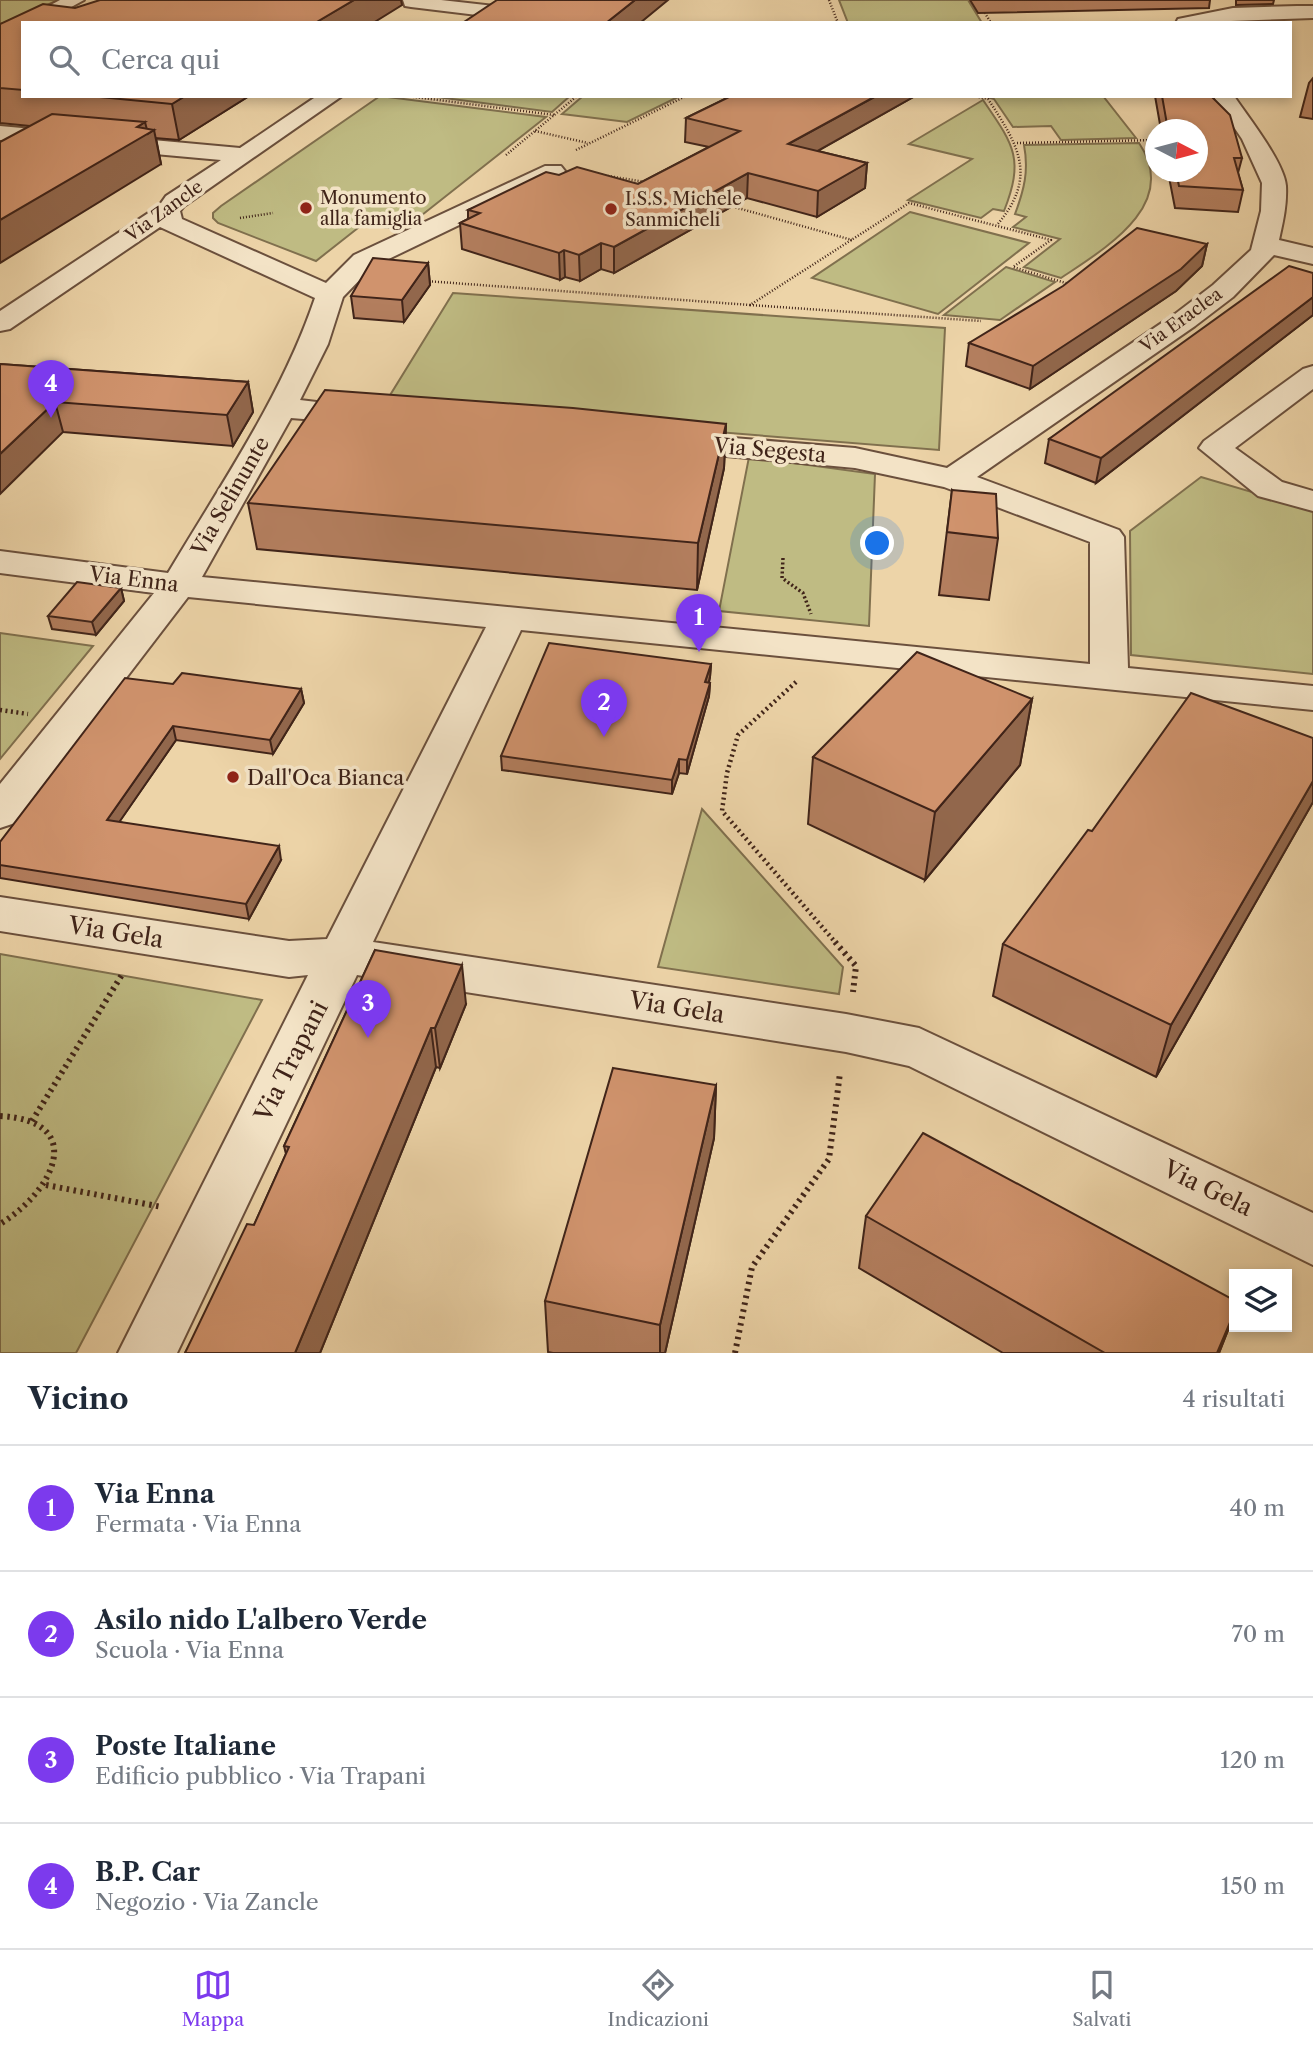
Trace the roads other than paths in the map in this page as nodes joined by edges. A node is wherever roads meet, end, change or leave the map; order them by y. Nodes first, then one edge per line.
1 (75, 0) edge
2 (411, 2) dead end
3 (466, 4) edge
4 (1313, 12) edge
5 (1180, 18) edge
6 (31, 21) edge
7 (443, 21) edge
8 (580, 21) edge
9 (329, 98) edge
10 (1225, 98) edge
11 (0, 133) edge
12 (246, 155) junction
13 (553, 171) edge
14 (168, 211) junction
15 (211, 241) junction
16 (1266, 245) junction
17 (1313, 256) edge
18 (81, 268) junction
19 (330, 295) junction
20 (0, 323) edge
21 (1313, 374) edge
22 (281, 408) junction
23 (398, 418) edge
24 (647, 440) edge
25 (953, 479) junction
26 (1313, 501) edge
27 (0, 562) edge
28 (179, 585) junction
29 (509, 617) junction
30 (1109, 677) junction
31 (1313, 698) edge
32 (0, 813) edge
33 (0, 914) edge
34 (343, 955) junction
35 (1313, 1240) edge
36 (146, 1353) edge

1 - 6 street
2 - 3 street
3 - 7 street
3 - 8 street
4 - 5 street
9 - 12 street, Via Zancle
10 - 16 street
11 - 12 street, Via Zancle
12 - 14 street, Via Zancle
13 - 19 street, Via Selinunte
14 - 15 street
14 - 18 street, Via Zancle
15 - 18 street, Via Zancle
15 - 19 street
16 - 17 street
16 - 25 street, Via Eraclea
18 - 20 street, Via Zancle
19 - 22 street, Via Selinunte
21 - 26 street
22 - 23 street
22 - 28 street, Via Selinunte
24 - 25 street, Via Segesta
25 - 30 street, Via Segesta
27 - 28 street, Via Enna
28 - 29 street, Via Enna
28 - 32 street, Via Selinunte
29 - 30 street, Via Enna
29 - 34 street, Via Trapani
30 - 31 street, Via Enna
33 - 34 street, Via Gela
34 - 35 street, Via Gela
34 - 36 street, Via Trapani

